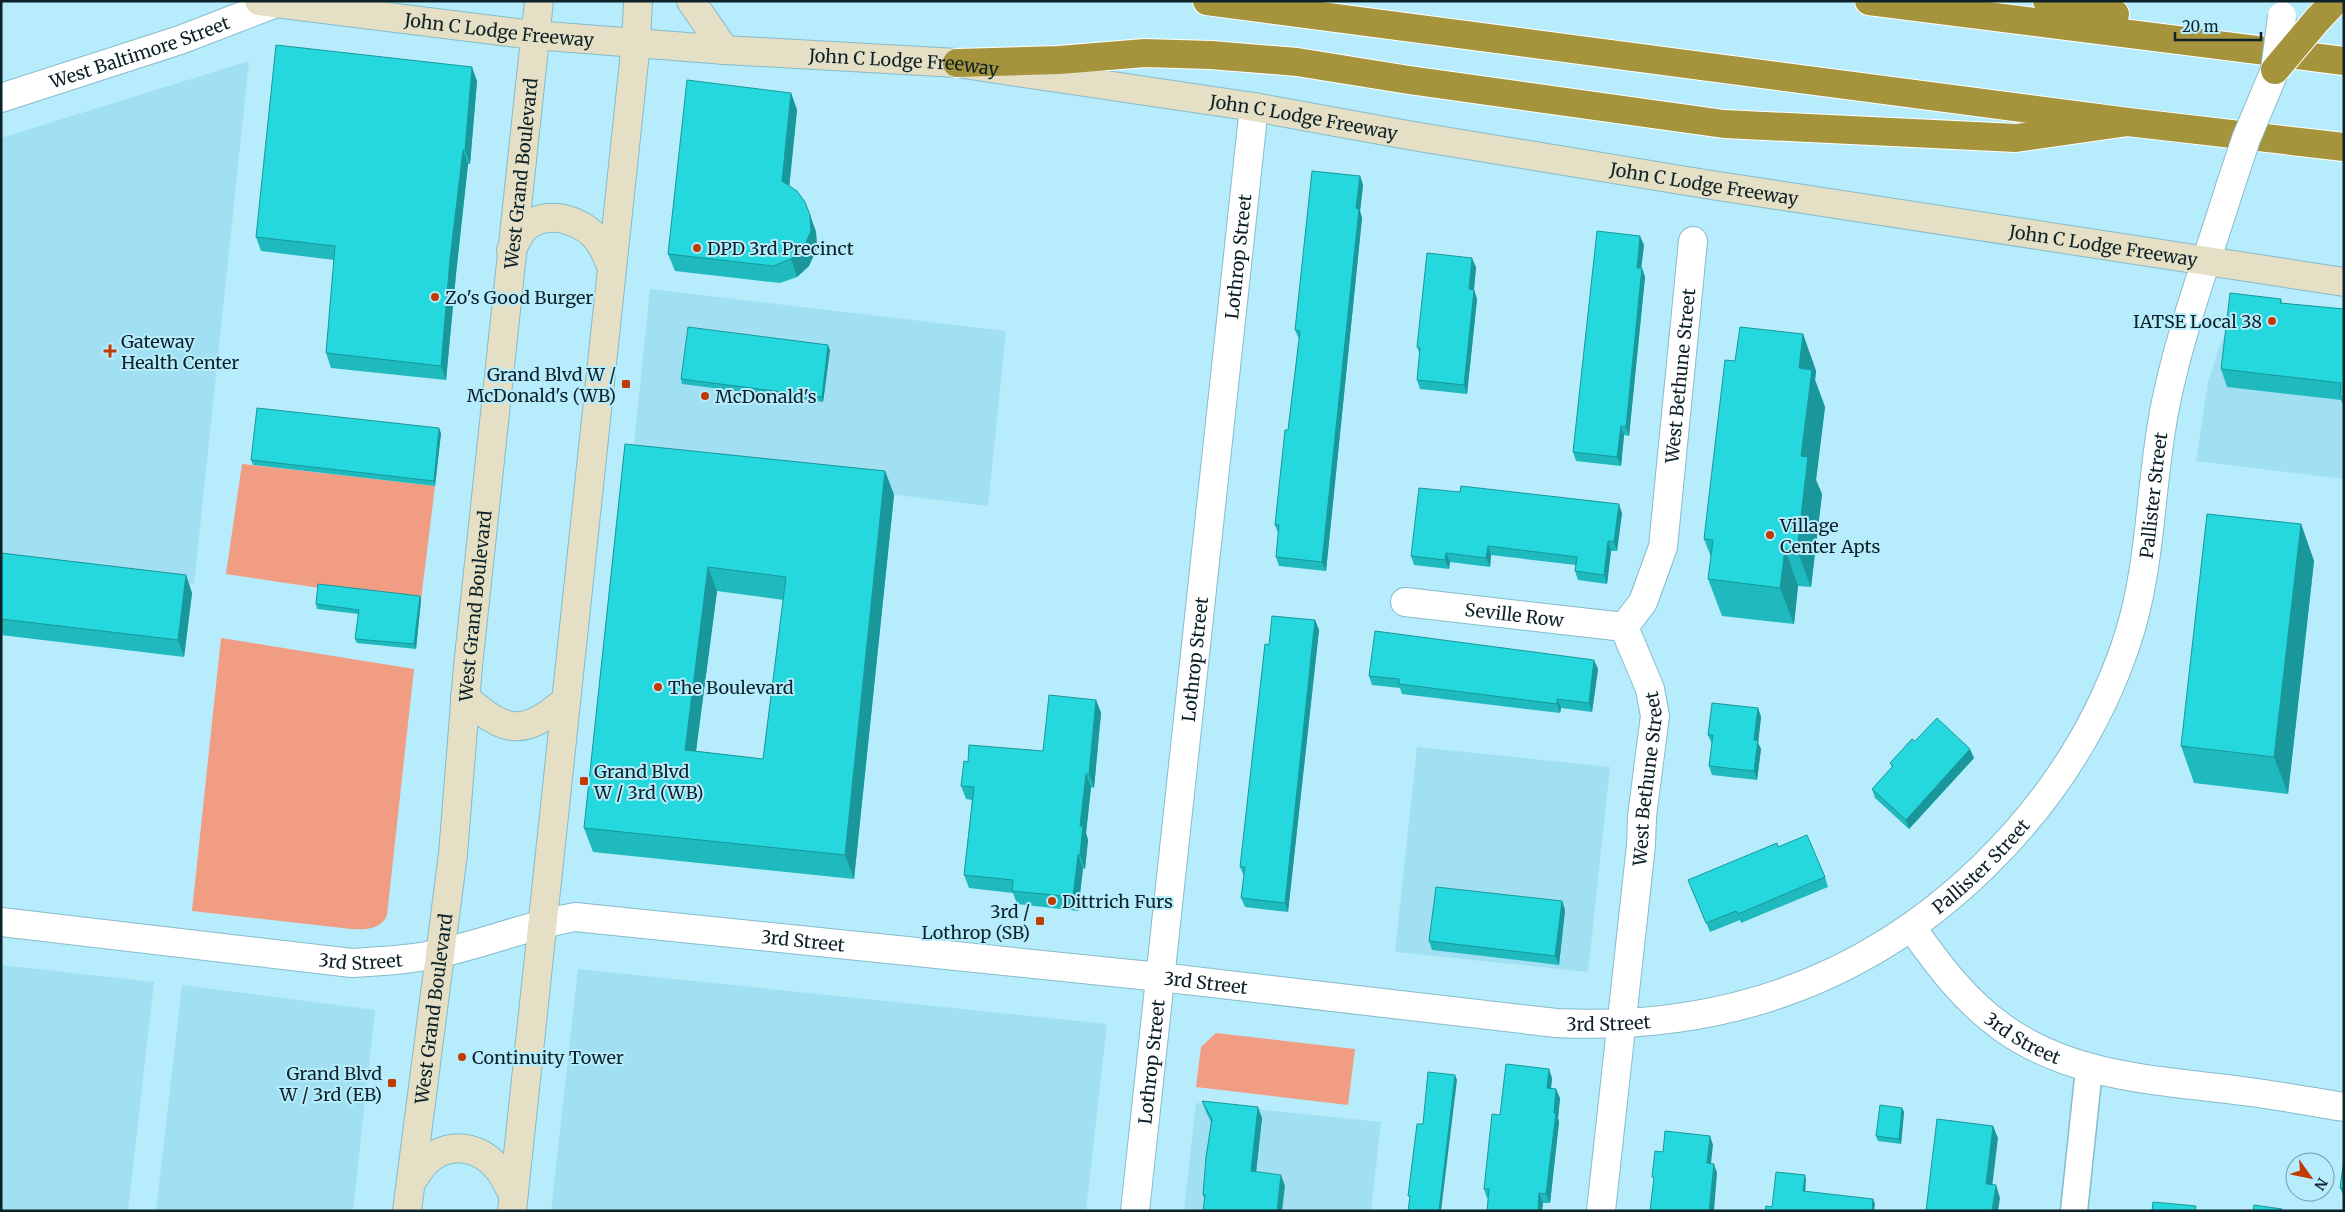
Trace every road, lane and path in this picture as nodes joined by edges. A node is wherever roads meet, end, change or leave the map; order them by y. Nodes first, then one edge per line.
1 (538, 1) edge
2 (638, 1) edge
3 (691, 1) edge
4 (1207, 1) edge
5 (1869, 1) edge
6 (2047, 1) edge
7 (268, 2) edge
8 (2285, 9) edge
9 (2326, 11) edge
10 (534, 35) junction
11 (636, 43) junction
12 (725, 50) junction
13 (2344, 52) edge
14 (2344, 61) edge
15 (957, 62) junction
16 (2275, 70) junction
17 (1, 98) edge
18 (1254, 107) junction
19 (2128, 122) junction
20 (2344, 147) edge
21 (1693, 240) dead end
22 (511, 250) junction
23 (2207, 262) junction
24 (612, 268) junction
25 (2344, 282) edge
26 (1405, 602) dead end
27 (1624, 627) junction
28 (465, 696) junction
29 (566, 700) junction
30 (1, 922) edge
31 (542, 923) junction
32 (1912, 928) junction
33 (441, 953) junction
34 (1160, 977) junction
35 (1620, 1024) junction
36 (2089, 1069) junction
37 (2344, 1107) edge
38 (411, 1182) junction
39 (512, 1203) edge
40 (407, 1211) edge
41 (1135, 1211) edge
42 (1601, 1211) edge
43 (2074, 1211) edge

1 - 10 main road, West Grand Boulevard
2 - 11 main road
3 - 12 main road
4 - 19 highway
5 - 14 highway
6 - 13 highway
7 - 10 main road, John C Lodge Freeway
7 - 17 street, West Baltimore Street
8 - 16 street, Pallister Street, bridge
9 - 16 highway, bridge
10 - 11 main road, John C Lodge Freeway
10 - 22 main road, West Grand Boulevard
11 - 12 main road, John C Lodge Freeway
11 - 24 main road
12 - 15 main road, John C Lodge Freeway
15 - 18 main road, John C Lodge Freeway
15 - 19 highway
16 - 23 street, Pallister Street, bridge
18 - 23 main road, John C Lodge Freeway
18 - 34 street, Lothrop Street
19 - 20 highway
21 - 27 street, West Bethune Street
22 - 24 main road
22 - 28 main road, West Grand Boulevard
23 - 25 main road, John C Lodge Freeway
23 - 32 street, Pallister Street
24 - 29 main road
26 - 27 street, Seville Row
27 - 35 street, West Bethune Street
28 - 29 main road
28 - 33 main road, West Grand Boulevard
29 - 31 main road
30 - 33 street, 3rd Street
31 - 33 street, 3rd Street
31 - 34 street, 3rd Street
31 - 39 main road
32 - 35 street, 3rd Street
32 - 36 street, 3rd Street
33 - 38 main road, West Grand Boulevard
34 - 35 street, 3rd Street
34 - 41 street, Lothrop Street
35 - 42 street, West Bethune Street
36 - 37 street, 3rd Street
36 - 43 street
38 - 39 main road
38 - 40 main road, West Grand Boulevard

